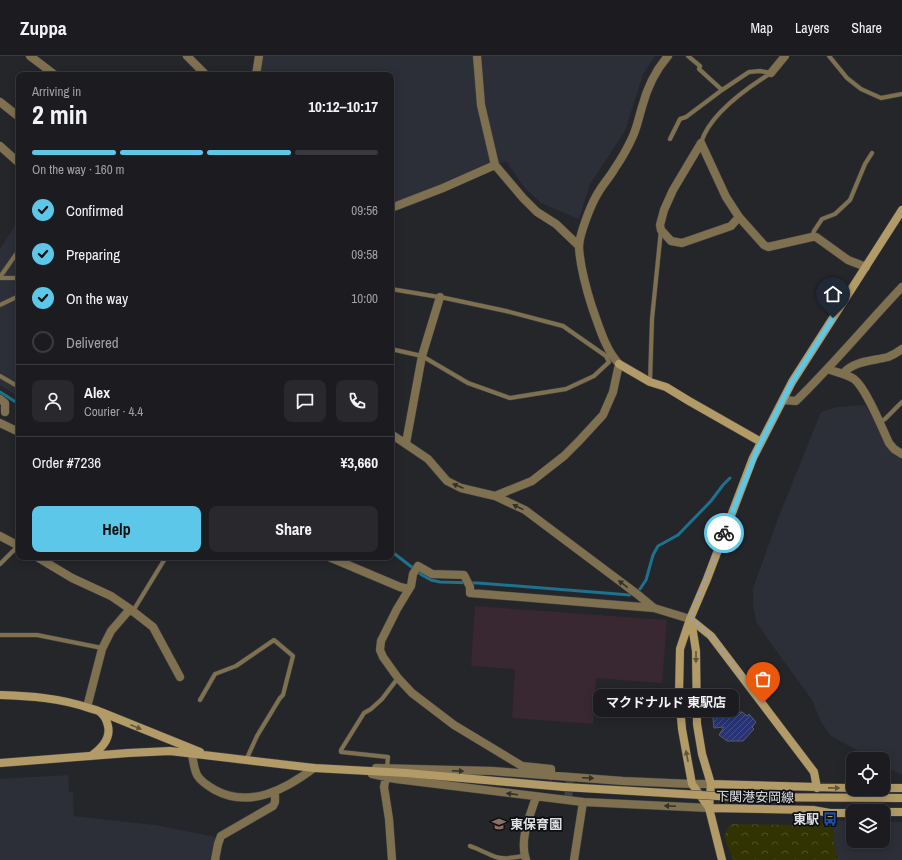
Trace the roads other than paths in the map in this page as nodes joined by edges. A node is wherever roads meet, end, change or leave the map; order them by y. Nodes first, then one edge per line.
1 (30, 56) edge
2 (187, 56) edge
3 (259, 56) edge
4 (477, 56) edge
5 (668, 56) edge
6 (688, 56) edge
7 (785, 56) edge
8 (829, 56) edge
9 (51, 72) edge
10 (203, 72) edge
11 (256, 72) edge
12 (771, 74) junction
13 (722, 90) junction
14 (902, 94) edge
15 (0, 102) edge
16 (16, 115) edge
17 (670, 139) dead end
18 (701, 143) junction
19 (0, 146) edge
20 (872, 153) dead end
21 (16, 160) edge
22 (495, 164) junction
23 (394, 207) edge
24 (902, 210) edge
25 (739, 217) junction
26 (661, 230) junction
27 (812, 236) junction
28 (579, 246) junction
29 (16, 254) edge
30 (866, 267) junction
31 (0, 277) edge
32 (16, 278) edge
33 (902, 287) edge
34 (394, 289) edge
35 (16, 297) edge
36 (440, 297) junction
37 (0, 305) edge
38 (394, 349) edge
39 (902, 349) edge
40 (422, 356) junction
41 (619, 364) junction
42 (827, 369) junction
43 (843, 374) junction
44 (0, 376) edge
45 (650, 382) junction
46 (16, 385) edge
47 (0, 399) edge
48 (783, 400) junction
49 (902, 402) edge
50 (5, 412) dead end
51 (879, 422) junction
52 (0, 423) edge
53 (16, 431) edge
54 (394, 436) edge
55 (761, 442) junction
56 (406, 443) junction
57 (902, 454) edge
58 (495, 496) junction
59 (0, 536) edge
60 (16, 544) edge
61 (16, 547) edge
62 (44, 560) edge
63 (164, 560) edge
64 (336, 560) edge
65 (0, 564) edge
66 (409, 589) junction
67 (654, 608) junction
68 (132, 610) junction
69 (690, 618) junction
70 (0, 635) edge
71 (103, 648) junction
72 (180, 677) dead end
73 (398, 678) junction
74 (0, 695) edge
75 (200, 700) dead end
76 (87, 707) junction
77 (100, 712) junction
78 (192, 754) junction
79 (210, 756) junction
80 (90, 757) junction
81 (246, 761) junction
82 (0, 763) edge
83 (314, 768) junction
84 (388, 768) junction
85 (349, 770) junction
86 (551, 776) junction
87 (386, 777) junction
88 (692, 784) junction
89 (711, 784) junction
90 (817, 788) junction
91 (846, 788) edge
92 (890, 788) edge
93 (902, 788) edge
94 (275, 792) junction
95 (536, 797) junction
96 (902, 798) edge
97 (583, 802) junction
98 (709, 808) junction
99 (846, 812) edge
100 (890, 812) edge
101 (902, 812) edge
102 (470, 846) dead end
103 (525, 858) edge
104 (504, 859) edge
105 (215, 860) edge
106 (392, 860) edge
107 (574, 860) edge
108 (722, 860) edge

1 - 9 street
2 - 10 street
3 - 11 street
4 - 22 street
5 - 28 street
6 - 13 lane
7 - 12 street
8 - 14 lane
12 - 13 lane
12 - 18 lane
13 - 17 lane
15 - 16 street
18 - 25 street
18 - 26 street
19 - 21 street
20 - 27 lane
22 - 23 street
22 - 28 street
24 - 30 street, 下関港安岡線
25 - 26 street
25 - 27 street
26 - 45 lane
27 - 30 street
28 - 41 street
29 - 31 lane
30 - 48 street, 下関港安岡線
31 - 32 lane
33 - 42 street
34 - 36 lane
35 - 37 lane
36 - 40 street
36 - 40 lane
38 - 40 lane
39 - 43 street
40 - 56 street
41 - 45 street
41 - 58 street
42 - 43 street
42 - 48 street
43 - 51 street
44 - 46 lane
45 - 55 street
47 - 50 street
48 - 55 street, 下関港安岡線
49 - 51 lane
51 - 57 street
52 - 53 street
54 - 56 street
55 - 69 street, 下関港安岡線
58 -> 56 street
67 -> 58 street
59 - 60 street
61 - 65 lane
62 - 68 street
63 - 68 lane
64 - 66 street
66 - 67 street
66 - 73 street
67 - 69 street
68 - 71 street
68 - 72 street
88 -> 69 street, 下関港安岡線
69 -> 89 street, 下関港安岡線
69 - 90 street
70 - 71 lane
71 - 76 street
73 - 84 lane
73 - 86 street
74 - 76 street
75 - 81 lane
76 - 77 street
77 -> 79 street
77 - 80 street
78 - 79 street
78 - 80 street
78 - 94 street
79 - 81 street
80 - 82 street
81 - 83 street
83 - 85 street
83 - 94 street
84 - 85 street
84 -> 86 street
85 - 87 street
85 - 96 street, bridge
86 -> 88 street
95 -> 87 street
87 - 106 street
88 - 89 street
88 - 98 street, 下関港安岡線
89 - 90 street, 下関港安岡線
89 - 98 street
90 -> 91 street, 下関港安岡線
92 - 93 street
94 - 105 street
95 - 97 street
95 - 103 street
98 -> 97 street
97 - 107 street
98 - 99 street, 下関港安岡線
98 - 108 street
100 - 101 street
102 - 104 lane
103 - 104 lane

